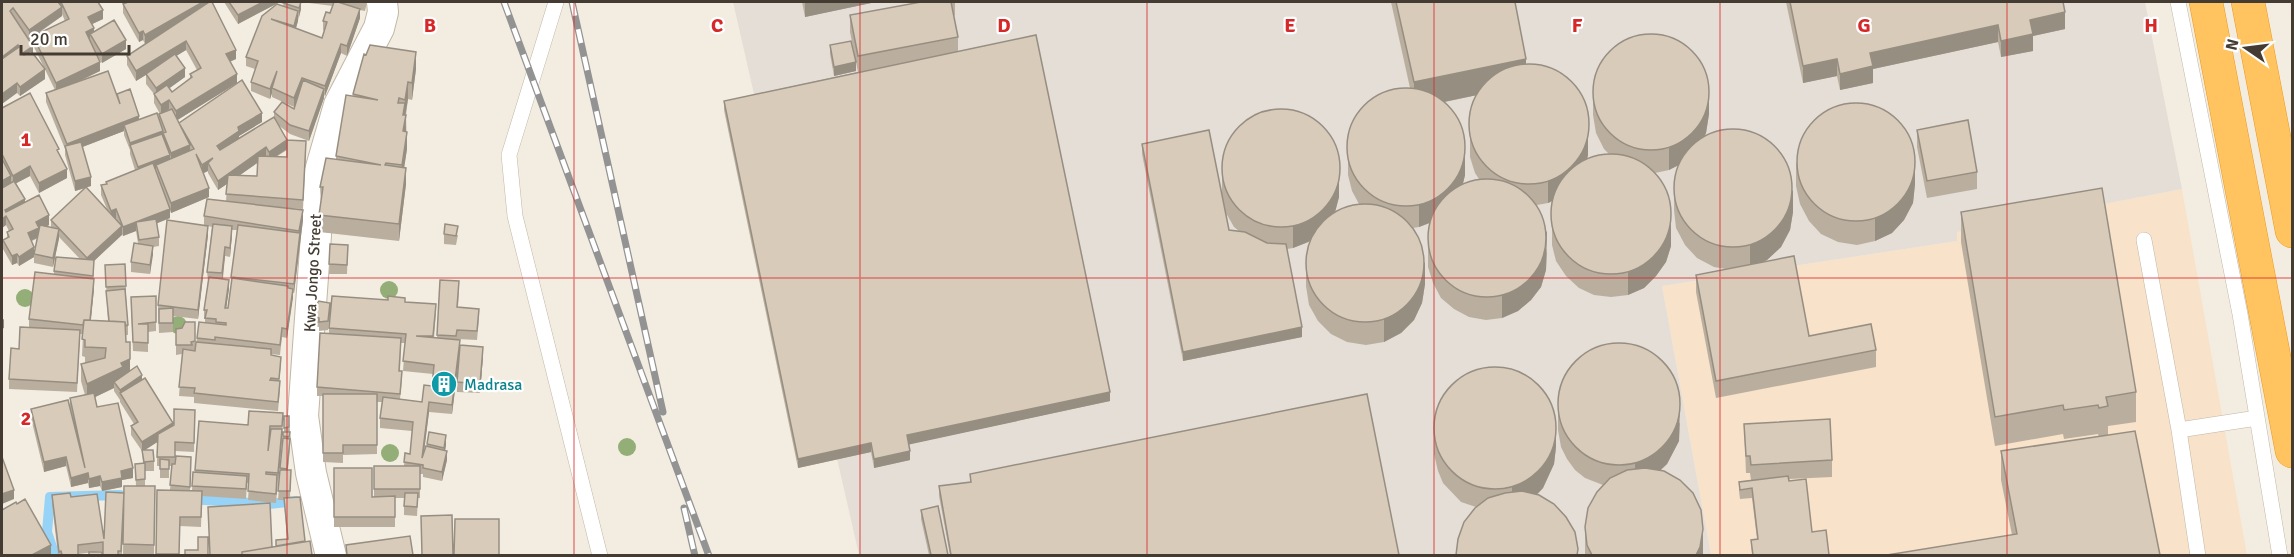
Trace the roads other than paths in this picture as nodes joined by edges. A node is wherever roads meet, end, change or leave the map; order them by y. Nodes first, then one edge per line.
1 (382, 2) edge
2 (556, 2) edge
3 (2178, 2) edge
4 (2206, 2) edge
5 (2248, 2) edge
6 (2292, 231) edge
7 (2144, 240) dead end
8 (2257, 418) junction
9 (2179, 430) junction
10 (2292, 451) edge
11 (331, 555) edge
12 (600, 555) edge
13 (2198, 555) edge
14 (2280, 555) edge

1 - 11 street, Kwa Jongo Street
2 - 12 lane
3 - 8 lane
4 - 10 highway
5 - 6 highway
7 - 9 lane
8 - 9 lane
8 - 14 lane
9 - 13 lane

